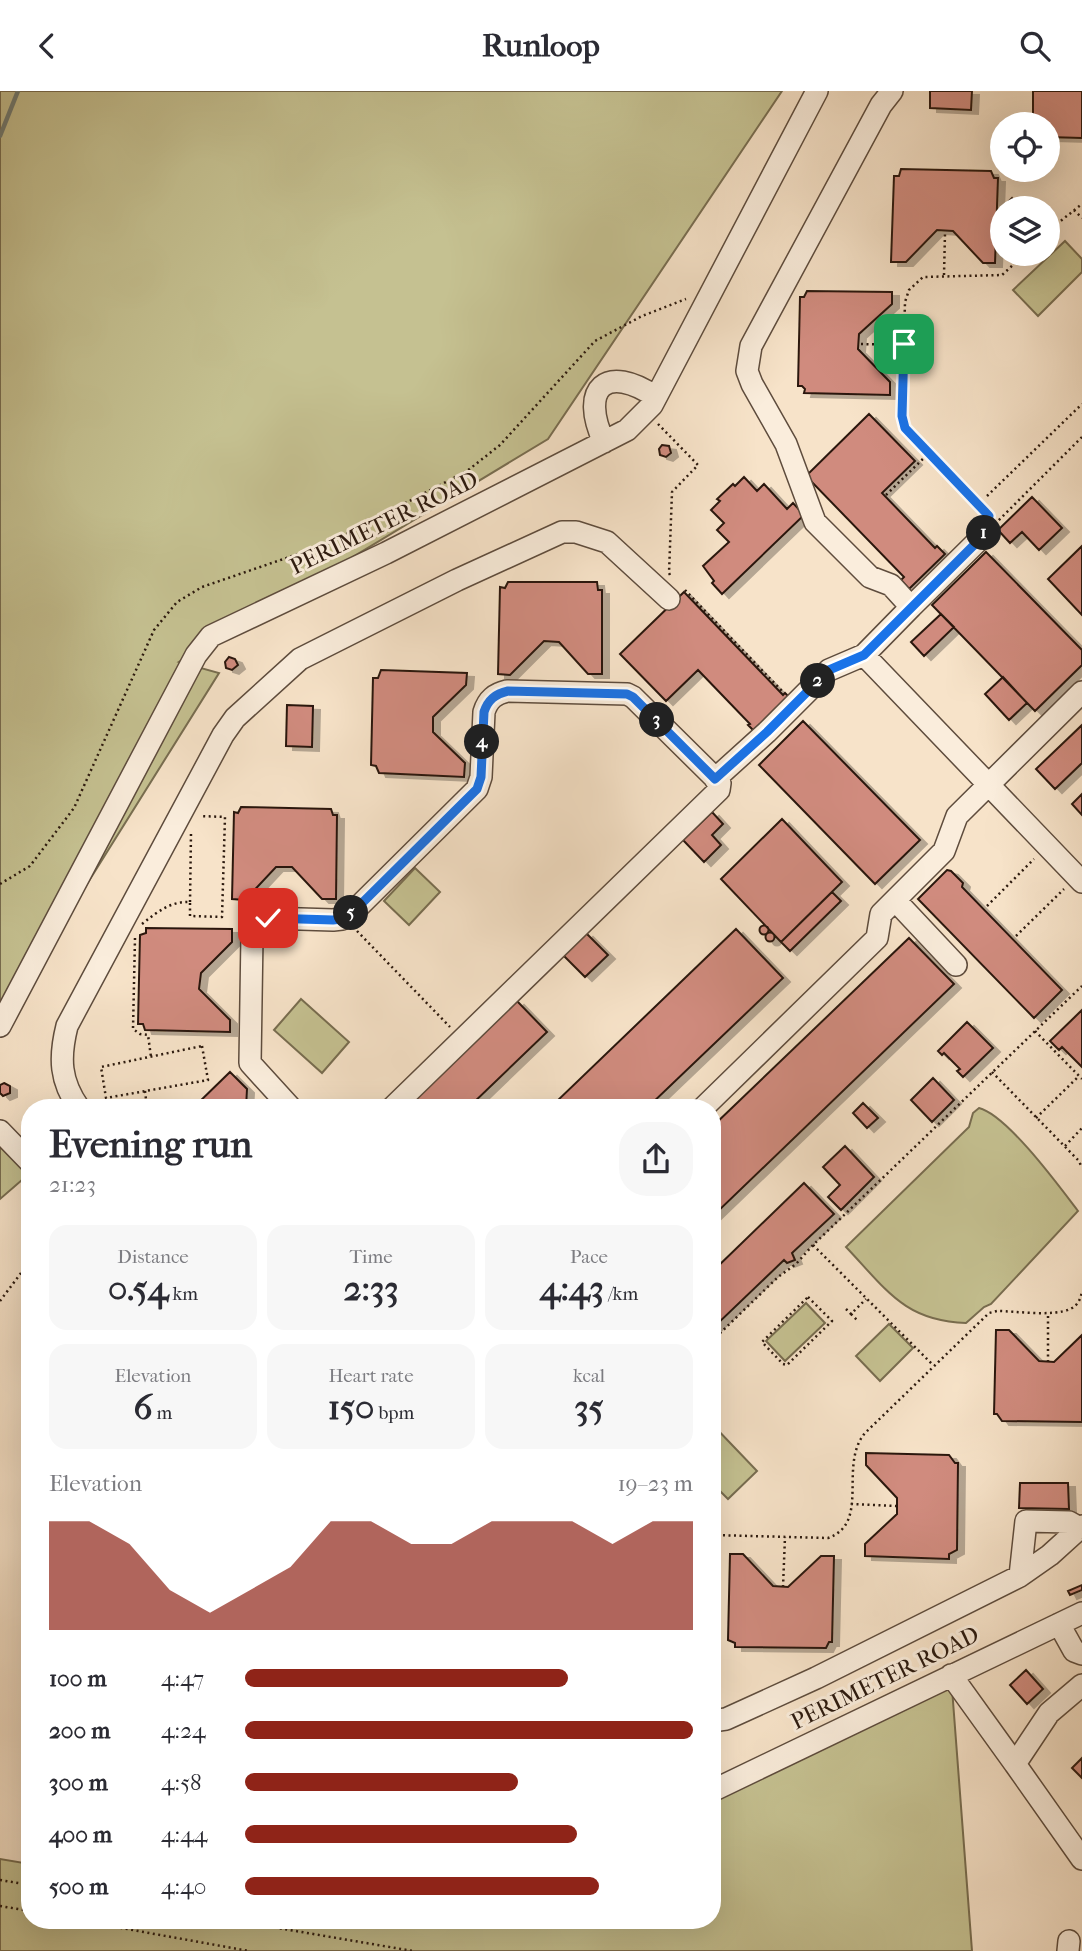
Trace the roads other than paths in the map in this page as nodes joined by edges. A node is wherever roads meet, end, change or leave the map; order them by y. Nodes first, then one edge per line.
1 (817, 91) edge
2 (892, 91) edge
3 (651, 405) junction
4 (604, 442) junction
5 (983, 536) road end
6 (669, 599) dead end
7 (911, 607) junction
8 (864, 655) junction
9 (1082, 692) edge
10 (715, 779) junction
11 (989, 784) junction
12 (1079, 879) edge
13 (895, 900) junction
14 (956, 965) dead end
15 (0, 1026) edge
16 (73, 1099) edge
17 (283, 1099) edge
18 (401, 1099) edge
19 (712, 1099) edge
20 (0, 1132) edge
21 (21, 1153) edge
22 (1081, 1527) edge
23 (1020, 1576) junction
24 (1082, 1613) edge
25 (1059, 1624) junction
26 (1082, 1654) edge
27 (951, 1675) junction
28 (1082, 1685) edge
29 (721, 1720) edge
30 (1015, 1764) junction
31 (721, 1786) edge
32 (1082, 1859) edge

1 - 3 street, PERIMETER ROAD
2 - 7 street
3 - 4 street, PERIMETER ROAD
3 - 4 street
4 - 15 street, PERIMETER ROAD
5 - 7 street
6 - 16 street
7 - 8 street
8 - 10 street
8 - 11 street
9 - 11 street
10 - 17 street
10 - 18 street
11 - 12 street
11 - 13 street
13 - 14 street
13 - 19 street
20 - 21 street
22 - 23 street
22 - 23 street
23 - 29 street
24 - 25 street, PERIMETER ROAD
25 - 26 street
25 - 27 street, PERIMETER ROAD
27 - 30 street
27 - 31 street, PERIMETER ROAD
28 - 30 street
30 - 32 street

